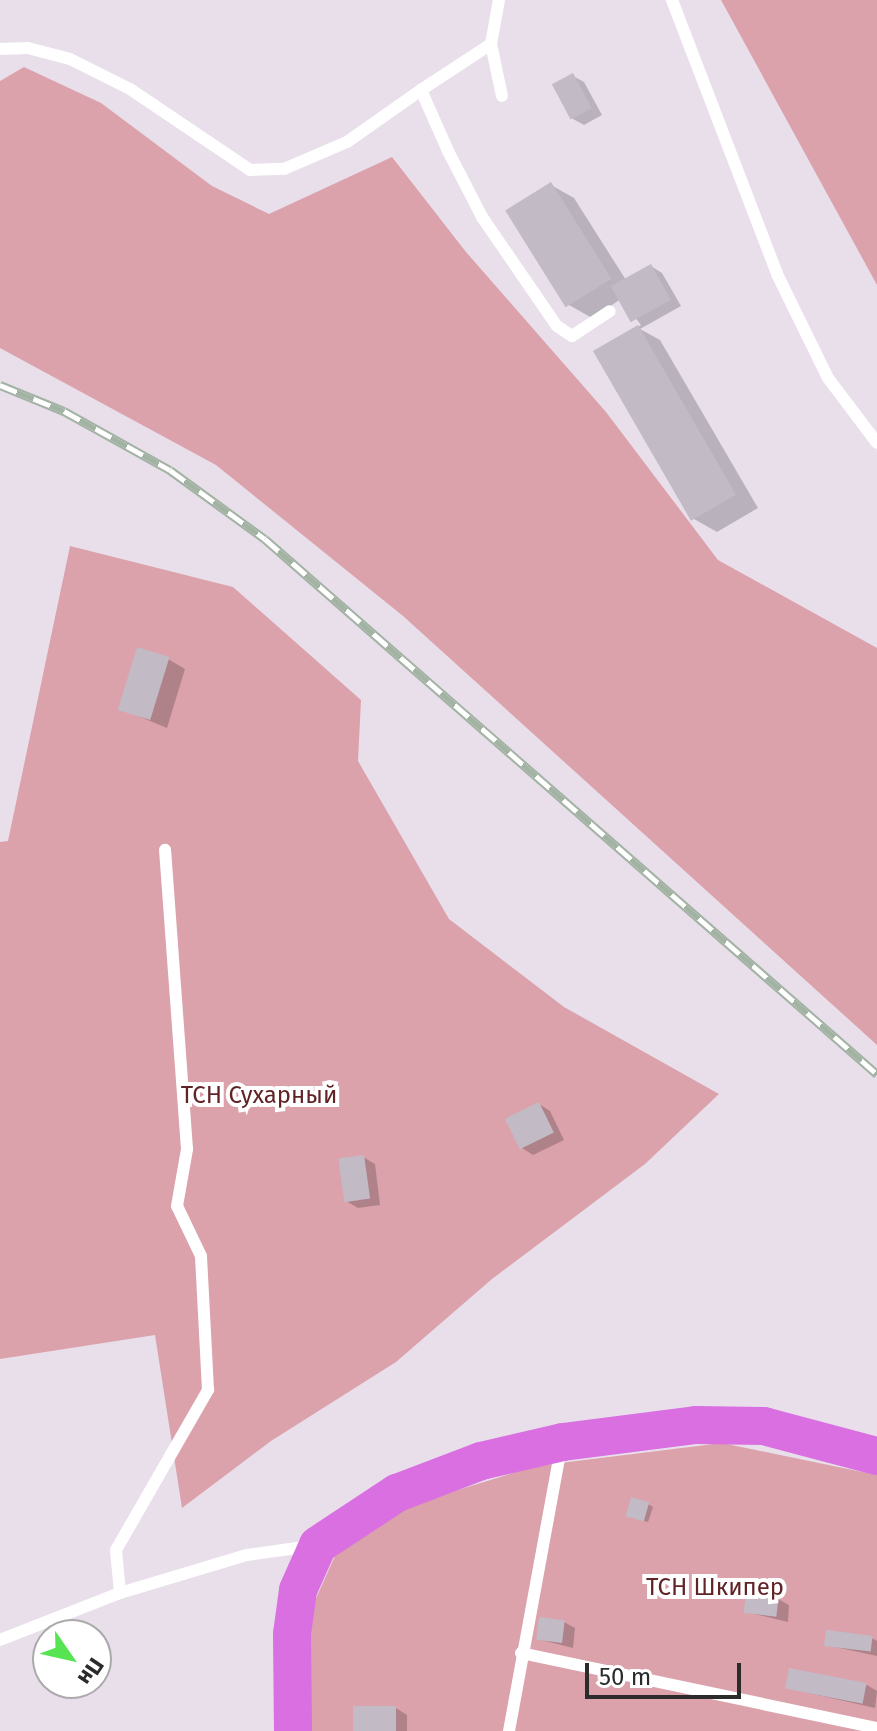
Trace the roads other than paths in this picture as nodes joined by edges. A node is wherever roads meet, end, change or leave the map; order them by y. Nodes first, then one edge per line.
1 (499, 0) edge
2 (672, 0) edge
3 (491, 44) junction
4 (0, 49) edge
5 (421, 90) junction
6 (502, 96) dead end
7 (610, 311) dead end
8 (877, 443) edge
9 (165, 850) dead end
10 (563, 1442) junction
11 (877, 1456) edge
12 (318, 1545) junction
13 (120, 1593) junction
14 (0, 1640) edge
15 (521, 1653) junction
16 (877, 1728) edge
17 (293, 1731) edge
18 (509, 1731) edge

1 - 3 lane
2 - 8 lane
3 - 5 lane
3 - 6 lane
4 - 5 lane
5 - 7 lane
9 - 13 lane
10 - 11 main road
10 - 12 main road
10 - 15 lane
12 - 13 lane
12 - 17 main road
13 - 14 lane
15 - 16 lane
15 - 18 lane

